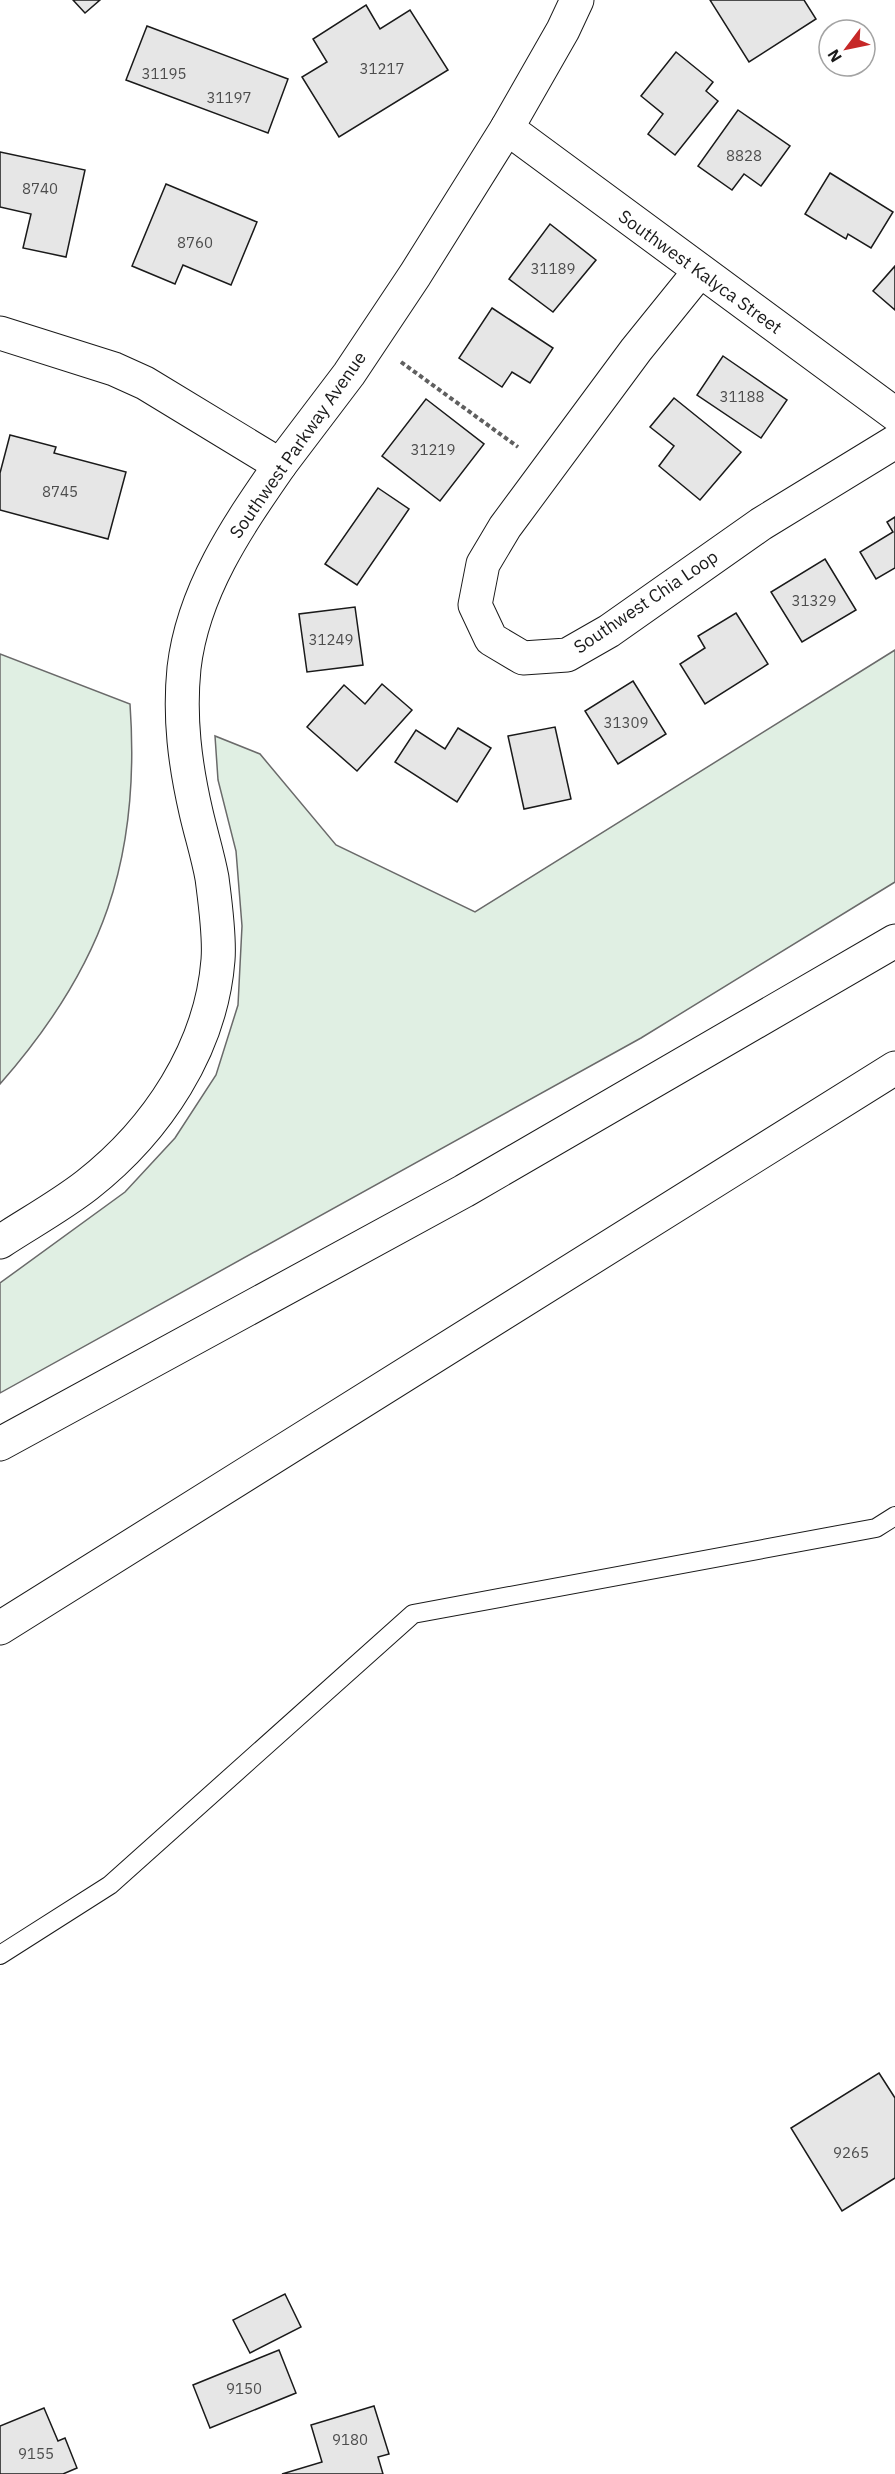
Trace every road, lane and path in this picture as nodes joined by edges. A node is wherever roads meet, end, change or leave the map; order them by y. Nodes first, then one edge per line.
1 (577, 0) edge
2 (507, 128) junction
3 (699, 272) junction
4 (0, 333) edge
5 (371, 341) junction
6 (895, 414) edge
7 (895, 442) edge
8 (280, 465) junction
9 (548, 469) junction
10 (895, 940) edge
11 (895, 1068) edge
12 (0, 1242) edge
13 (0, 1444) edge
14 (895, 1516) edge
15 (0, 1628) edge
16 (0, 1955) edge

1 - 2 main road, Southwest Parkway Avenue
2 - 3 main road, Southwest Kalyca Street
2 - 5 main road, Southwest Parkway Avenue
3 - 6 main road, Southwest Kalyca Street
3 - 9 main road, Southwest Chia Loop
4 - 8 main road
5 - 8 main road, Southwest Parkway Avenue
5 - 9 path
7 - 9 main road, Southwest Chia Loop
8 - 12 main road, Southwest Parkway Avenue
10 - 13 main road
11 - 15 main road
14 - 16 lane

